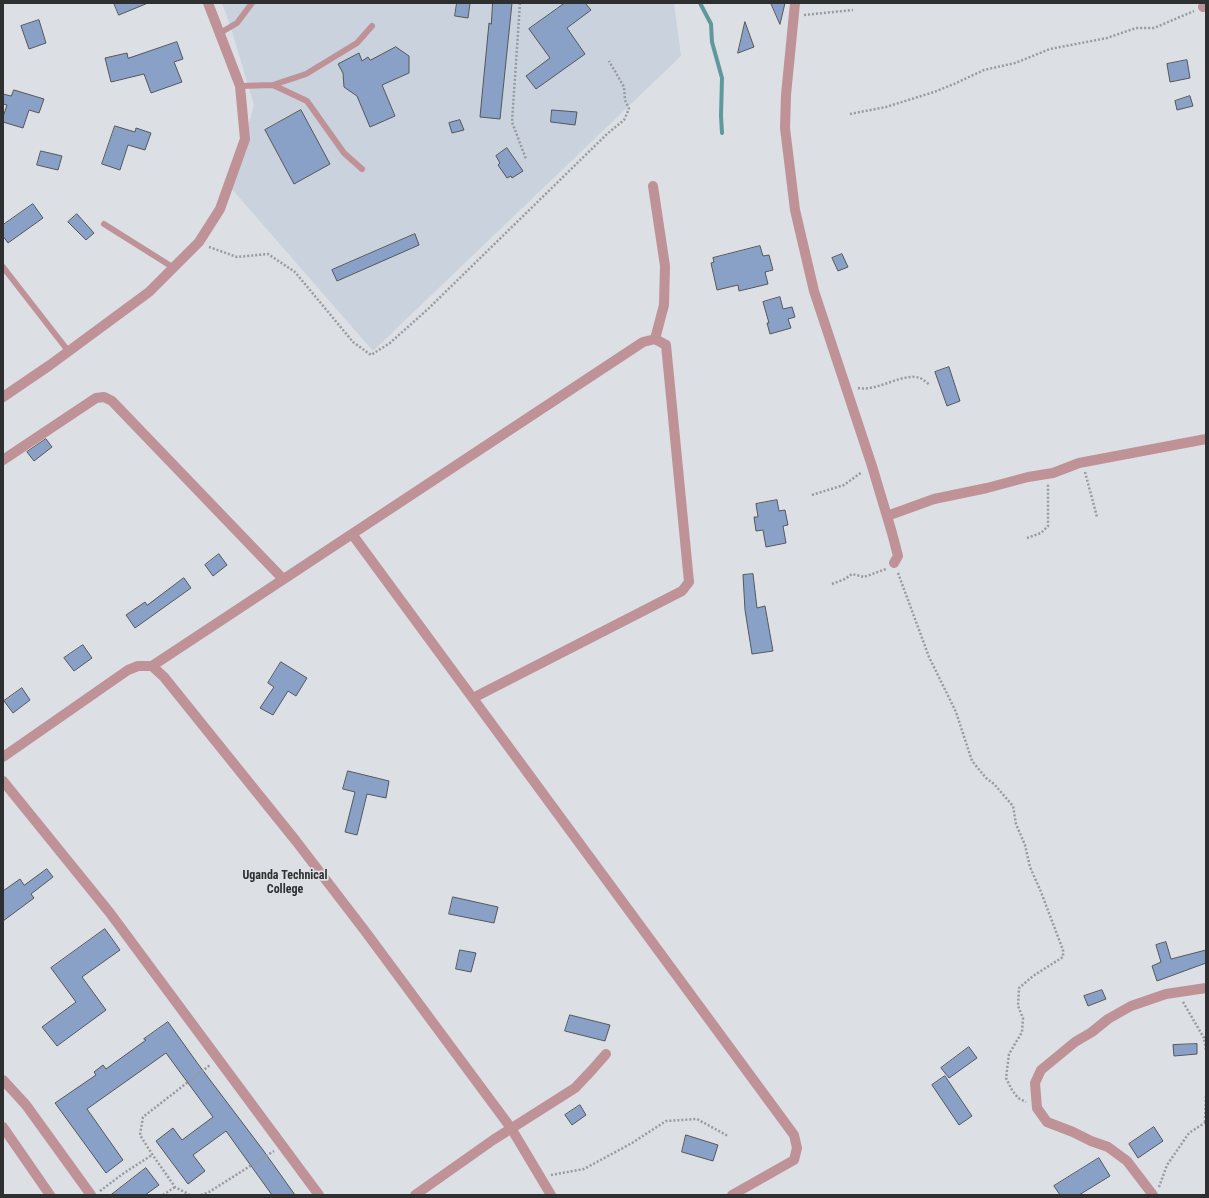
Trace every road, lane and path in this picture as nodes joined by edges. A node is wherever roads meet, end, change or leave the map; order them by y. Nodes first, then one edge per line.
1 (208, 3) edge
2 (252, 3) edge
3 (520, 3) edge
4 (795, 3) edge
5 (1204, 7) edge
6 (853, 10) dead end
7 (794, 17) junction
8 (372, 26) dead end
9 (220, 33) junction
10 (609, 61) dead end
11 (274, 85) junction
12 (240, 86) junction
13 (850, 114) dead end
14 (526, 159) dead end
15 (362, 169) dead end
16 (653, 186) dead end
17 (104, 224) dead end
18 (199, 242) junction
19 (3, 267) edge
20 (174, 268) junction
21 (655, 339) junction
22 (68, 352) junction
23 (846, 385) junction
24 (930, 386) dead end
25 (3, 397) edge
26 (1206, 440) edge
27 (3, 460) edge
28 (1079, 463) junction
29 (872, 466) junction
30 (1053, 473) junction
31 (812, 495) dead end
32 (887, 516) junction
33 (1097, 517) dead end
34 (352, 534) junction
35 (1027, 538) dead end
36 (894, 563) junction
37 (283, 579) junction
38 (832, 584) dead end
39 (152, 666) junction
40 (473, 698) junction
41 (3, 757) edge
42 (3, 781) edge
43 (1206, 988) edge
44 (1178, 992) junction
45 (1205, 1037) edge
46 (1206, 1051) edge
47 (606, 1054) dead end
48 (218, 1059) junction
49 (3, 1080) edge
50 (1012, 1090) dead end
51 (1206, 1096) edge
52 (1205, 1122) edge
53 (3, 1127) edge
54 (511, 1128) junction
55 (728, 1136) dead end
56 (282, 1146) junction
57 (152, 1154) junction
58 (541, 1177) junction
59 (175, 1187) junction
60 (1156, 1191) edge
61 (50, 1195) edge
62 (91, 1195) edge
63 (95, 1195) edge
64 (163, 1195) edge
65 (190, 1195) edge
66 (201, 1195) edge
67 (319, 1195) edge
68 (415, 1195) edge
69 (551, 1195) edge
70 (732, 1195) edge

1 - 9 street
2 - 9 lane
3 - 14 path
4 - 7 street
5 - 13 path
6 - 7 path
7 - 23 street
8 - 11 lane
9 - 12 street
10 - 18 path
11 - 12 lane
11 - 15 lane
12 - 18 street
16 - 21 street
17 - 20 lane
18 - 20 street
19 - 22 lane
20 - 22 street
21 - 34 street
21 - 40 street
22 - 25 street
23 - 24 path
23 - 29 street
26 - 28 street
27 - 37 street
28 - 30 street
28 - 33 path
29 - 31 path
29 - 32 street
30 - 32 street
30 - 35 path
32 - 36 street
34 - 37 street
34 - 40 street
36 - 38 path
36 - 50 path
37 - 39 street
39 - 41 street
39 - 54 street
40 - 70 street
42 - 48 street
43 - 44 street
44 - 45 path
44 - 60 street
45 - 46 path
47 - 54 street
48 - 56 street
48 - 57 path
49 - 62 street
51 - 52 path
52 - 60 path
53 - 61 street
54 - 58 street
54 - 68 street
55 - 58 path
56 - 66 path
56 - 67 street
57 - 59 path
57 - 63 path
58 - 69 street
59 - 64 path
59 - 65 path

